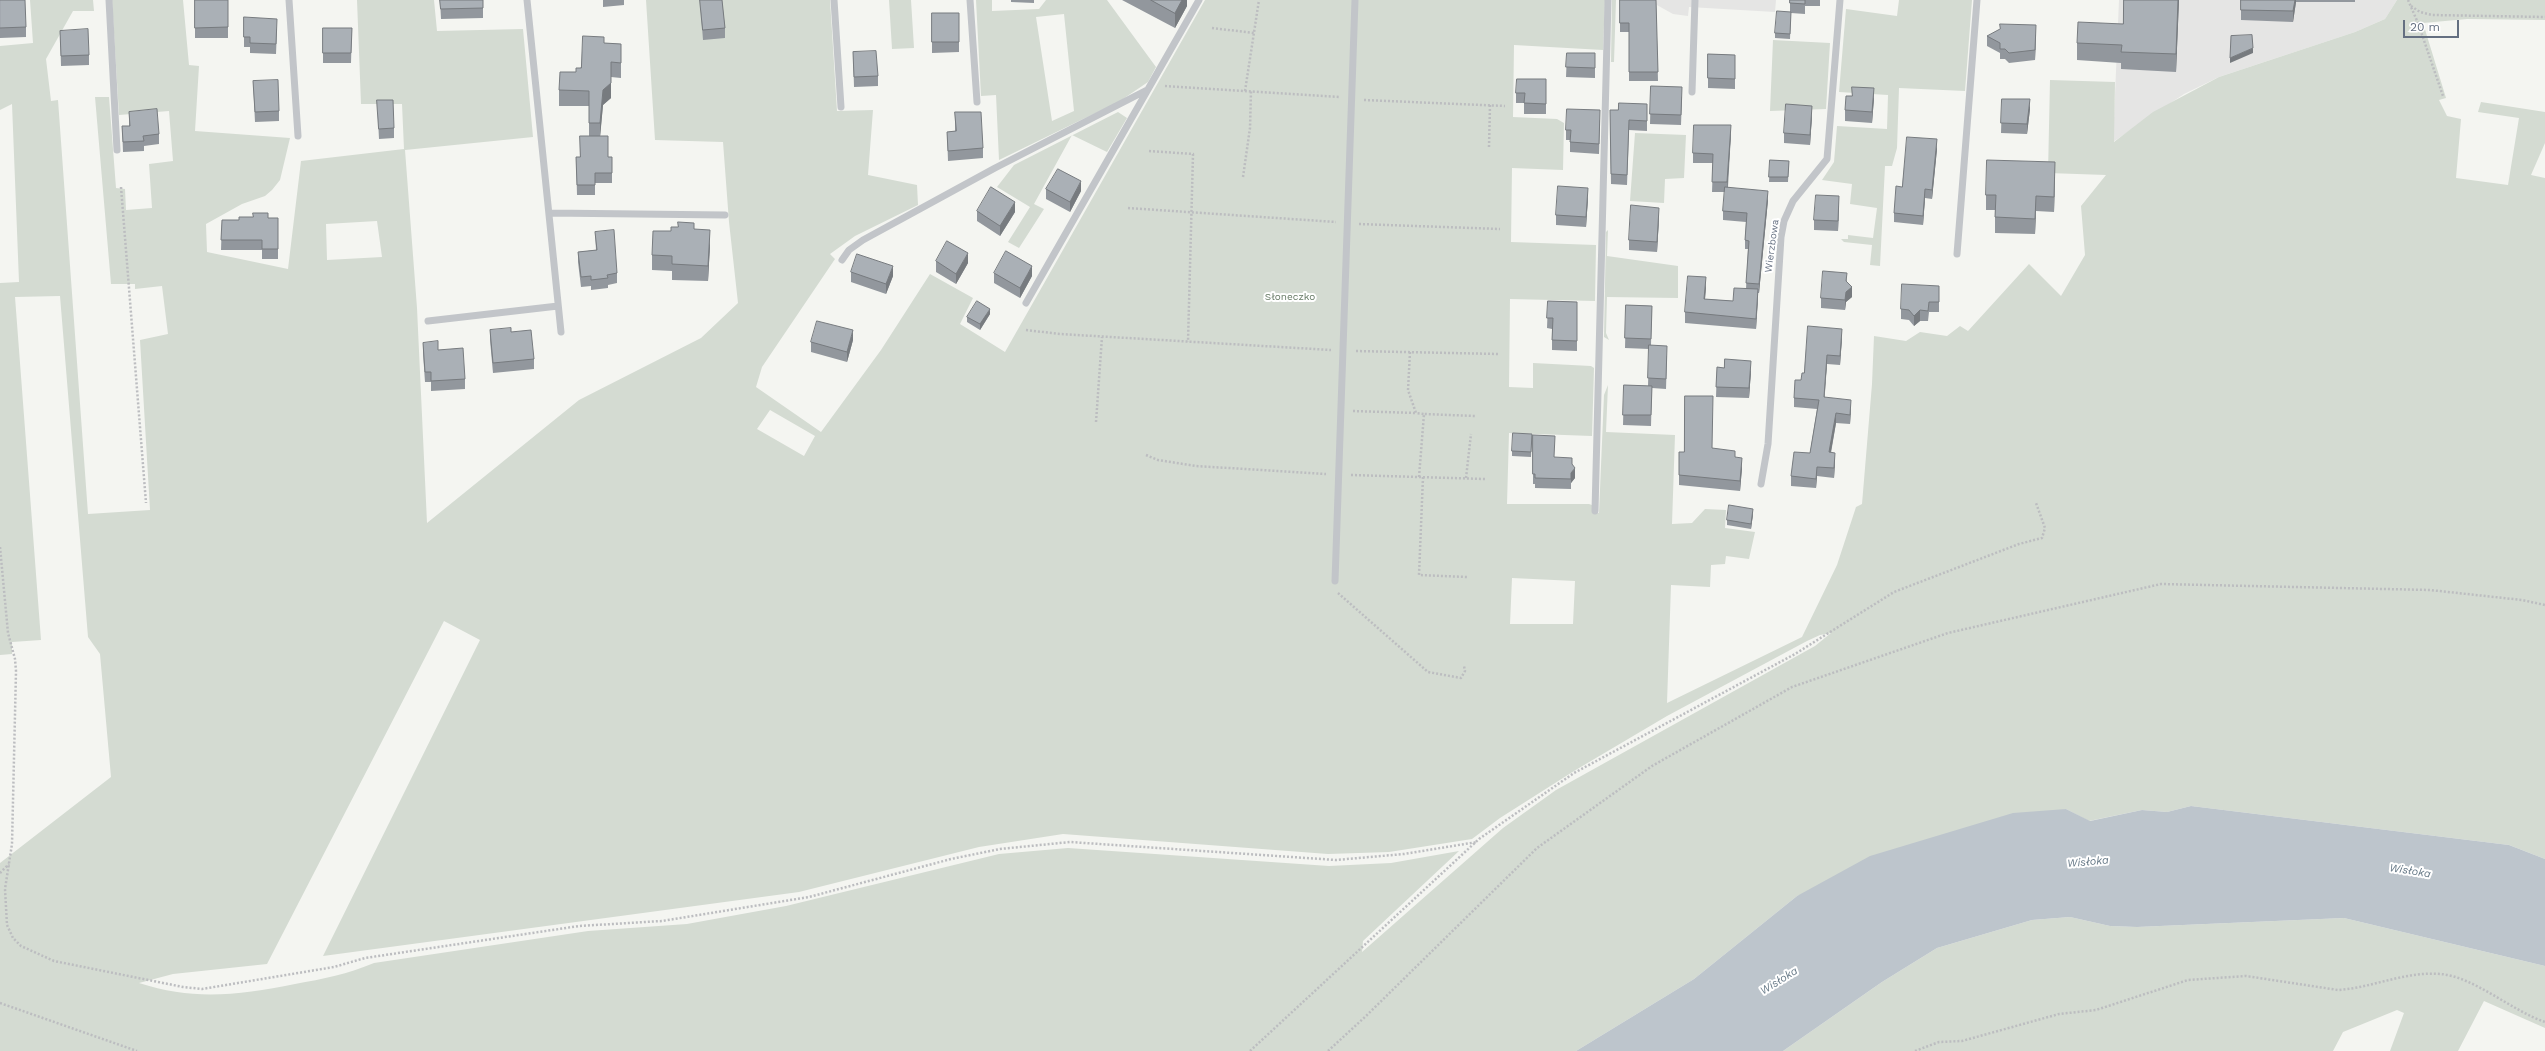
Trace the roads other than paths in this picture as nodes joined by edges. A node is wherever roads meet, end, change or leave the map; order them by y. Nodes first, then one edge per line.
1 (109, 0) edge
2 (289, 0) edge
3 (527, 0) edge
4 (834, 0) edge
5 (970, 0) edge
6 (1199, 0) edge
7 (1356, 0) edge
8 (1608, 0) edge
9 (1695, 0) edge
10 (1840, 0) edge
11 (1977, 0) edge
12 (1147, 90) junction
13 (1692, 92) dead end
14 (977, 102) dead end
15 (841, 107) dead end
16 (298, 136) dead end
17 (117, 150) dead end
18 (549, 213) junction
19 (725, 216) dead end
20 (1957, 254) dead end
21 (842, 260) dead end
22 (1026, 303) dead end
23 (558, 306) junction
24 (428, 321) dead end
25 (561, 332) dead end
26 (1761, 484) dead end
27 (1595, 511) dead end
28 (1335, 581) road end

1 - 17 lane
2 - 16 lane
3 - 18 lane
4 - 15 lane
5 - 14 lane
6 - 12 lane
7 - 28 lane
8 - 27 lane
9 - 13 lane
10 - 26 lane, Wierzbowa
11 - 20 lane
12 - 21 lane
12 - 22 lane
18 - 19 lane
18 - 23 lane
23 - 24 lane
23 - 25 lane

